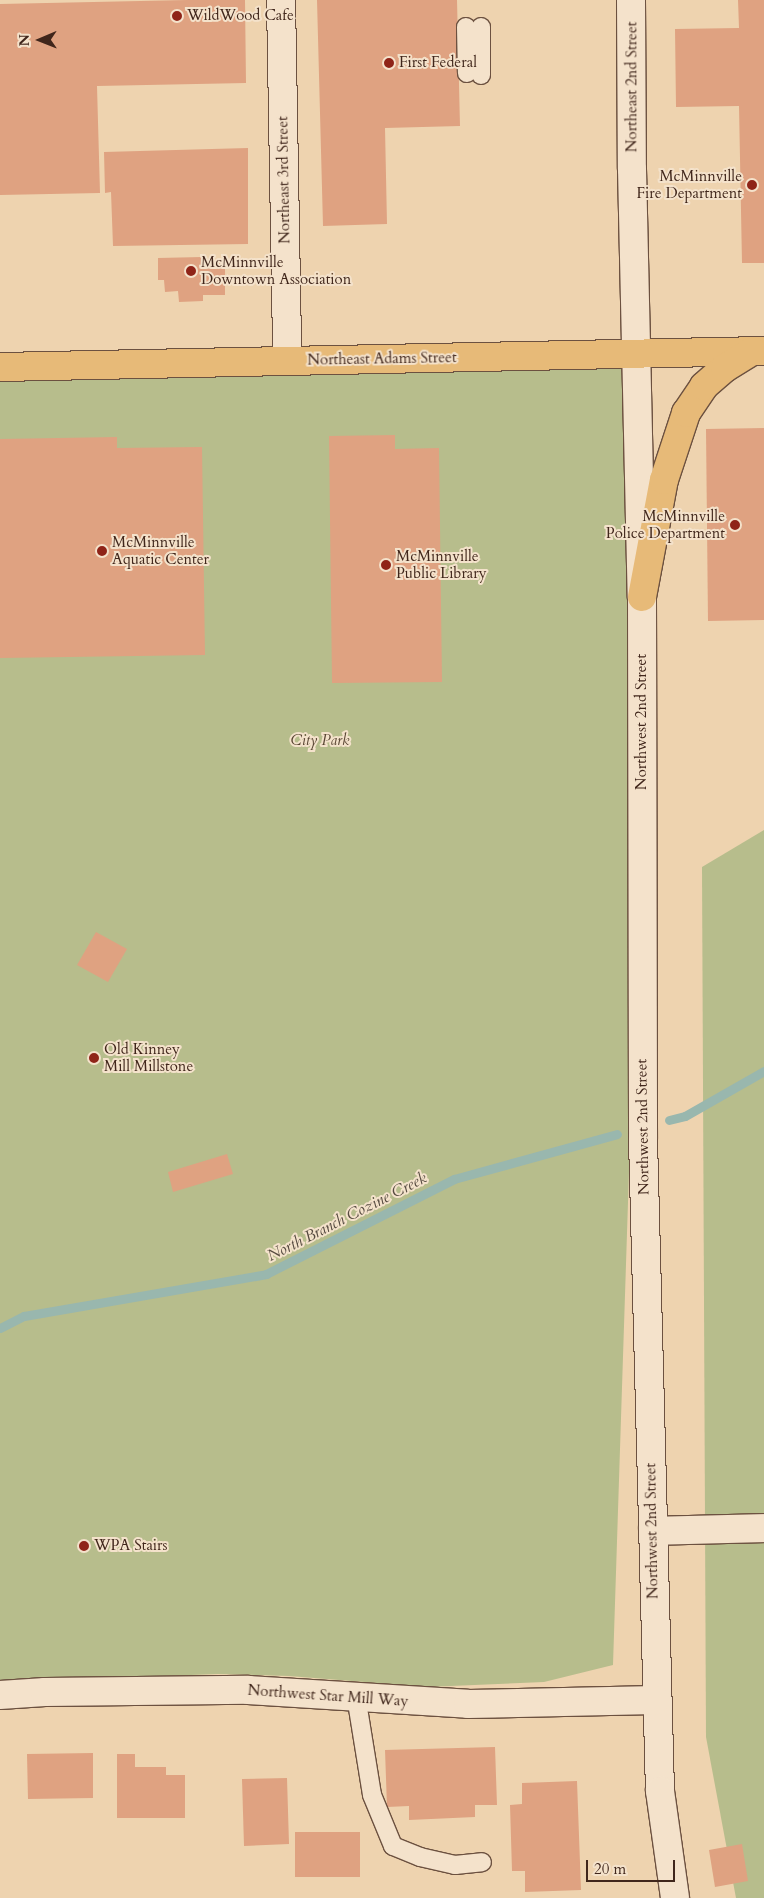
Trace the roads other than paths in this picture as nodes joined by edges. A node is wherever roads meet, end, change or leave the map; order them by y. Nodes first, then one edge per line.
1 (281, 0) edge
2 (631, 0) edge
3 (473, 27) dead end
4 (474, 74) dead end
5 (758, 351) edge
6 (636, 354) junction
7 (287, 361) junction
8 (0, 366) edge
9 (642, 597) junction
10 (764, 1528) edge
11 (652, 1531) junction
12 (0, 1695) edge
13 (356, 1696) junction
14 (656, 1700) junction
15 (482, 1862) dead end
16 (676, 1898) edge

1 - 7 main road, Northeast 3rd Street
2 - 6 main road, Northeast 2nd Street
3 - 4 lane
5 - 6 highway, Northeast Adams Street
5 - 9 highway
6 - 7 highway, Northeast Adams Street
6 - 9 main road, Northwest 2nd Street
7 - 8 highway, Northeast Adams Street
9 - 11 main road, Northwest 2nd Street
10 - 11 main road
11 - 14 main road, Northwest 2nd Street
12 - 13 main road, Northwest Star Mill Way
13 - 14 main road, Northwest Star Mill Way
13 - 15 lane
14 - 16 main road, Northwest 2nd Street

